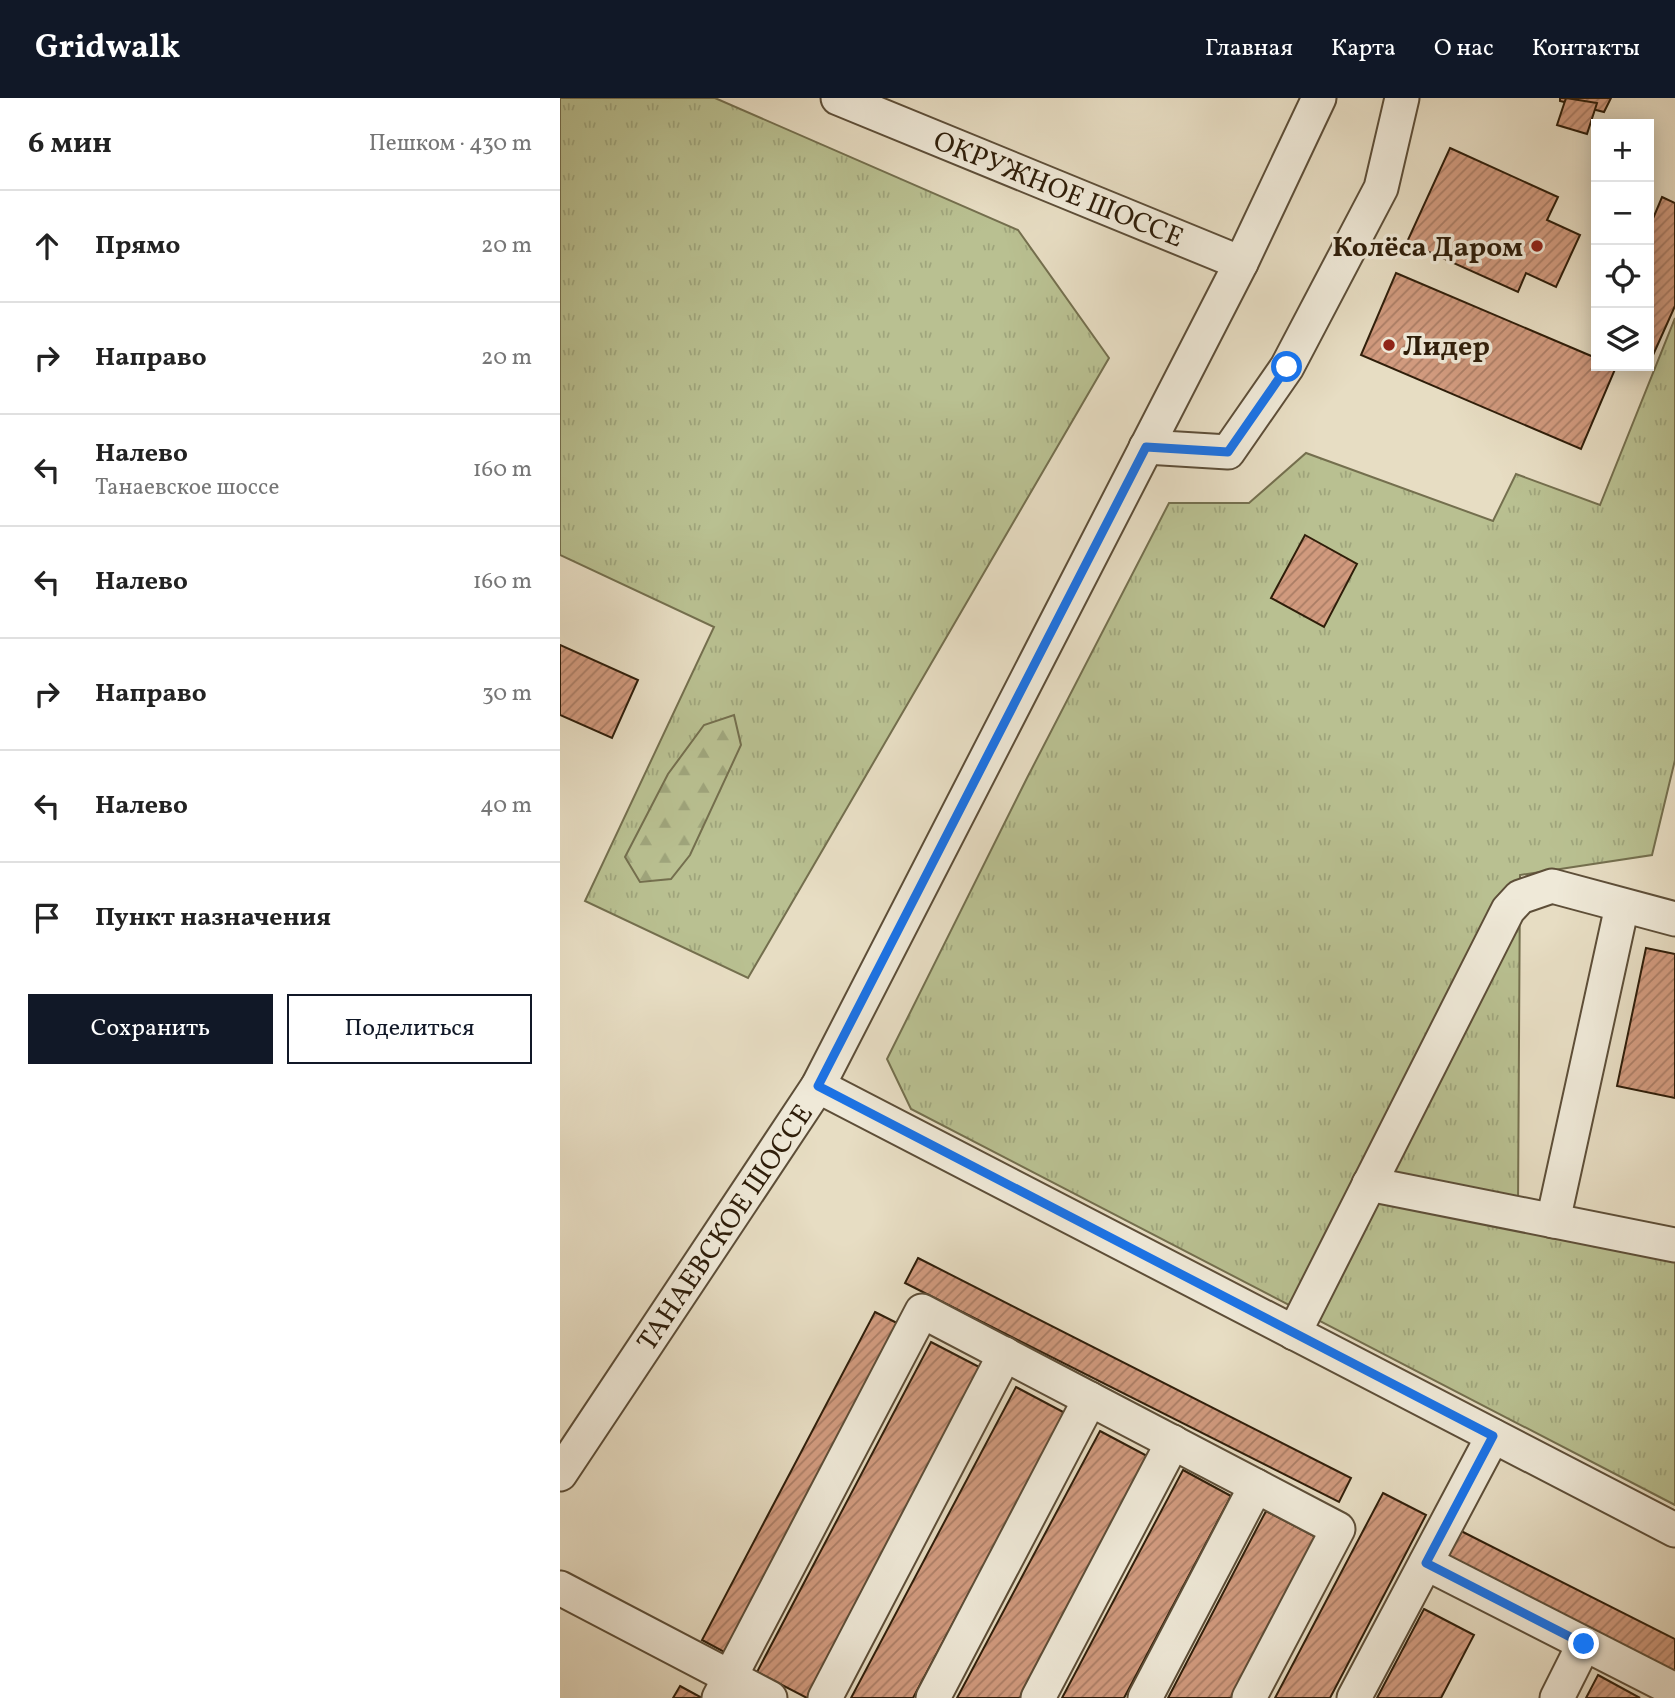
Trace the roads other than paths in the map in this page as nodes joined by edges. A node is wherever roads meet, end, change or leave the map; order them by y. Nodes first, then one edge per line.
1 (838, 98) edge
2 (1319, 98) edge
3 (1402, 98) edge
4 (1241, 262) junction
5 (1146, 447) junction
6 (1622, 906) junction
7 (1675, 919) edge
8 (818, 1086) junction
9 (1369, 1184) junction
10 (1553, 1221) junction
11 (1675, 1245) edge
12 (1294, 1332) junction
13 (1005, 1354) junction
14 (1090, 1399) junction
15 (1493, 1436) junction
16 (1173, 1442) junction
17 (560, 1474) edge
18 (1256, 1486) junction
19 (1675, 1530) edge
20 (1426, 1563) junction
21 (560, 1588) edge
22 (1584, 1644) junction
23 (724, 1688) edge
24 (1669, 1692) edge
25 (770, 1698) edge
26 (825, 1698) edge
27 (933, 1698) edge
28 (1038, 1698) edge
29 (1145, 1698) edge
30 (1249, 1698) edge
31 (1354, 1698) edge
32 (1557, 1698) edge

1 - 4 street, ОКРУЖНОЕ ШОССЕ
2 - 4 street, ТАНАЕВСКОЕ ШОССЕ
3 - 5 street
4 - 5 street, ТАНАЕВСКОЕ ШОССЕ
5 - 8 street, ТАНАЕВСКОЕ ШОССЕ
6 - 7 street
6 - 9 street
6 - 10 street
8 - 12 street
8 - 17 street, ТАНАЕВСКОЕ ШОССЕ
9 - 10 street
9 - 12 street
10 - 11 street
12 - 15 street
13 - 14 street
13 - 23 street
13 - 26 street
14 - 16 street
14 - 27 street
15 - 19 street
15 - 20 street
16 - 18 street
16 - 28 street
18 - 29 street
18 - 30 street
20 - 22 street
20 - 31 street
21 - 23 street
22 - 24 street
22 - 32 street
23 - 25 street

